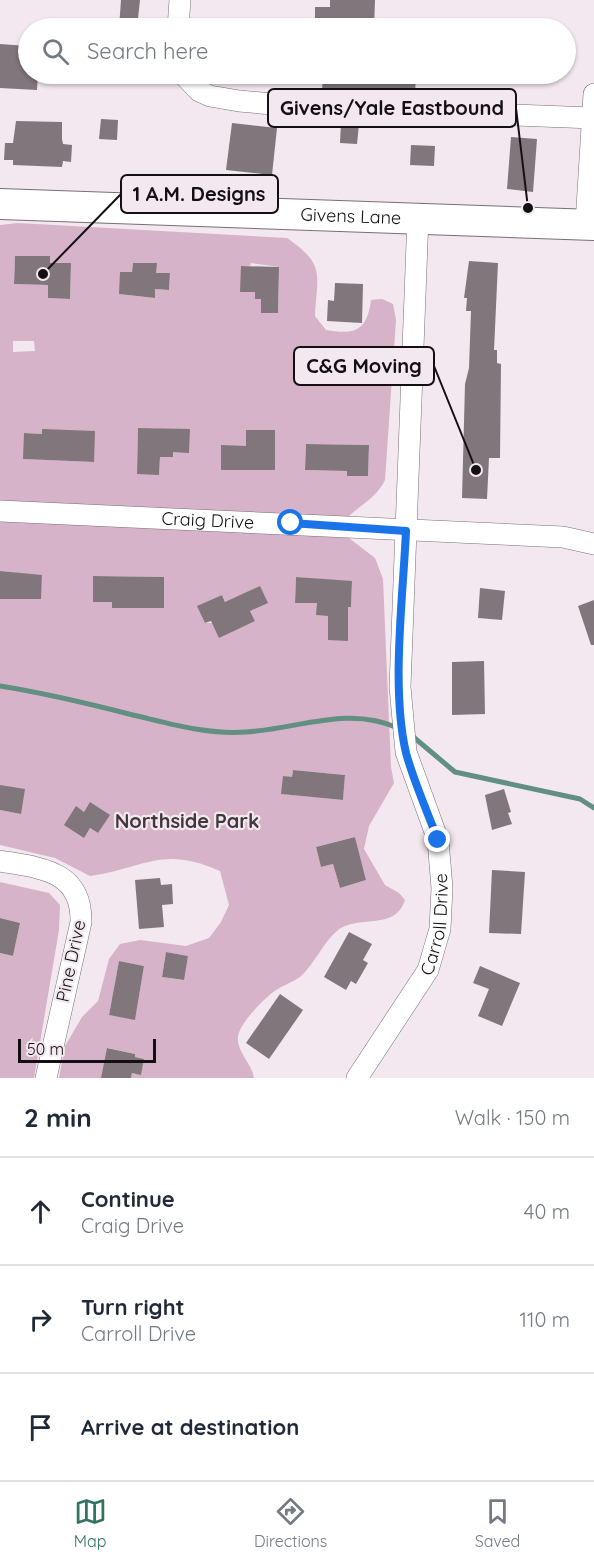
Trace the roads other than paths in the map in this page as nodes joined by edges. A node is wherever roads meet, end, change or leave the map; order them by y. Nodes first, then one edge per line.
1 (180, 0) edge
2 (179, 18) edge
3 (192, 84) edge
4 (594, 94) edge
5 (592, 118) junction
6 (0, 204) edge
7 (418, 217) junction
8 (590, 224) edge
9 (0, 511) edge
10 (406, 531) junction
11 (594, 544) edge
12 (0, 861) edge
13 (46, 1078) edge
14 (357, 1078) edge

1 - 2 street
3 - 5 street
4 - 5 street
5 - 8 street
6 - 7 street, Givens Lane
7 - 8 street, Givens Lane
7 - 10 street, Carroll Drive
9 - 10 street, Craig Drive
10 - 11 street, Craig Drive
10 - 14 street, Carroll Drive
12 - 13 street, Pine Drive

